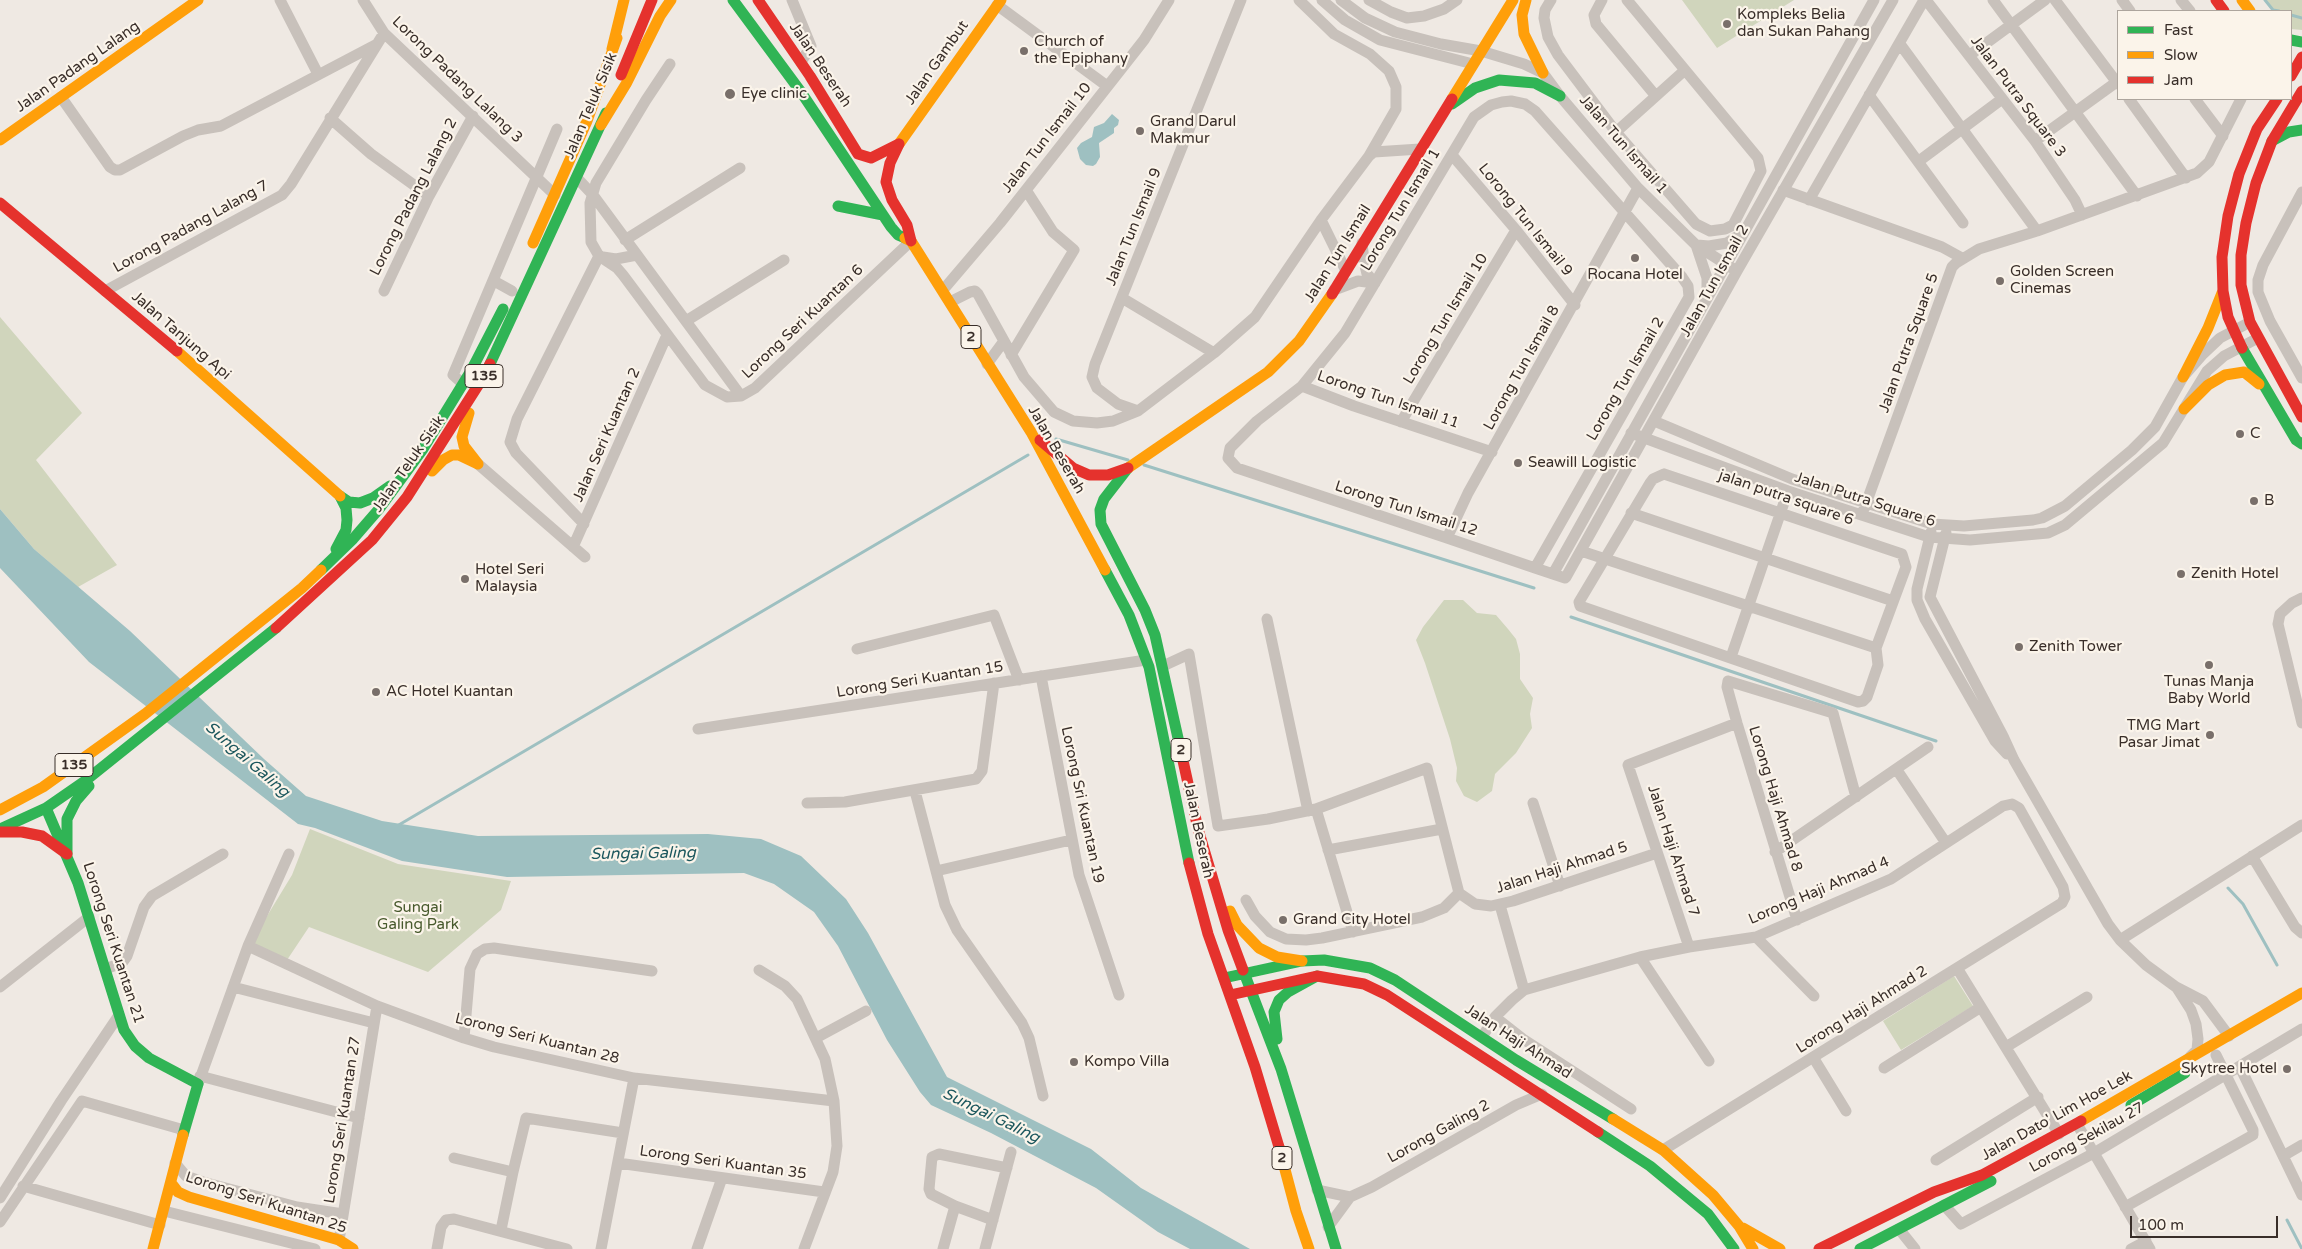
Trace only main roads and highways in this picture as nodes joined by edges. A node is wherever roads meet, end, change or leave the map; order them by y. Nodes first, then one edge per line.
1 (198, 0) edge
2 (624, 0) edge
3 (632, 0) edge
4 (652, 0) edge
5 (671, 0) edge
6 (721, 0) edge
7 (733, 0) edge
8 (1512, 0) edge
9 (1526, 0) edge
10 (760, 2) edge
11 (999, 3) edge
12 (612, 49) junction
13 (2302, 57) edge
14 (2292, 72) edge
15 (1543, 73) road end
16 (2292, 74) edge
17 (2302, 82) edge
18 (801, 92) junction
19 (1560, 96) road end
20 (2298, 98) edge
21 (2264, 100) edge
22 (2276, 100) edge
23 (1442, 114) junction
24 (600, 125) junction
25 (2257, 129) junction
26 (2302, 130) edge
27 (0, 140) edge
28 (2272, 141) junction
29 (899, 144) junction
30 (838, 206) dead end
31 (2, 209) edge
32 (883, 215) junction
33 (911, 241) junction
34 (2223, 291) junction
35 (484, 376) junction
36 (2183, 377) road end
37 (2271, 397) junction
38 (2184, 408) road end
39 (2302, 417) edge
40 (1030, 432) junction
41 (2302, 444) edge
42 (411, 465) junction
43 (1130, 466) junction
44 (340, 496) junction
45 (408, 497) junction
46 (325, 566) junction
47 (82, 760) junction
48 (110, 761) junction
49 (46, 808) junction
50 (0, 810) edge
51 (0, 831) edge
52 (67, 854) junction
53 (1209, 867) junction
54 (1302, 961) junction
55 (1244, 972) junction
56 (1317, 976) junction
57 (1224, 978) junction
58 (1251, 990) junction
59 (2302, 993) edge
60 (1230, 995) junction
61 (2302, 1001) edge
62 (1281, 1069) junction
63 (2080, 1128) junction
64 (171, 1184) junction
65 (1708, 1214) junction
66 (1739, 1226) junction
67 (1824, 1246) edge
68 (153, 1249) edge
69 (353, 1249) edge
70 (1309, 1249) edge
71 (1336, 1249) edge
72 (1725, 1249) edge
73 (1734, 1249) edge
74 (1753, 1249) edge
75 (1780, 1249) edge
76 (1812, 1249) edge
77 (1860, 1249) edge

1 - 27 main road, Jalan Padang Lalang
2 - 12 main road
3 - 12 main road, Jalan Teluk Sisik / 135
4 - 24 main road, Jalan Teluk Sisik / 135
5 - 24 main road
6 - 18 main road
7 - 18 main road, Jalan Beserah / 2
8 - 23 main road, Jalan Tun Ismail
9 - 15 main road
10 - 29 main road, Jalan Beserah
11 - 29 main road, Jalan Gambut
12 - 42 main road, Jalan Teluk Sisik / 135
13 - 14 main road
16 - 17 main road
18 - 32 main road, Jalan Beserah / 2
19 - 23 main road
20 - 28 main road
21 - 25 main road
22 - 25 main road
23 - 43 main road, Jalan Tun Ismail
24 - 35 main road, Jalan Teluk Sisik / 135
25 - 34 main road
26 - 28 main road
28 - 39 main road
29 - 33 main road, 2
30 - 32 main road
31 - 44 main road, Jalan Tanjung Api
32 - 33 main road, Jalan Beserah / 2
33 - 40 main road, Jalan Beserah / 2
34 - 36 main road
34 - 37 main road
35 - 45 main road, Jalan Teluk Sisik / 135
35 - 45 main road
37 - 38 main road
37 - 41 main road
40 - 43 main road, 2
40 - 57 main road, Jalan Beserah / 2
42 - 44 main road
42 - 46 main road, Jalan Teluk Sisik / 135
43 - 53 main road, Jalan Beserah / 2
44 - 46 main road
45 - 48 main road, Jalan Teluk Sisik / 135
46 - 47 main road, Jalan Teluk Sisik / 135
47 - 49 main road
47 - 50 main road, Jalan Teluk Sisik / 135
48 - 49 main road, Jalan Teluk Sisik / 135
48 - 52 main road
49 - 51 main road, Jalan Teluk Sisik / 135
49 - 52 main road, Lorong Seri Kuantan 21
51 - 52 main road
52 - 64 main road, Lorong Seri Kuantan 21
53 - 54 main road
53 - 55 main road, Jalan Beserah / 2
54 - 55 main road, Jalan Haji Ahmad
54 - 66 main road, Jalan Haji Ahmad
55 - 57 main road, Jalan Haji Ahmad
55 - 58 main road, Jalan Beserah / 2
56 - 58 main road, Jalan Haji Ahmad
56 - 62 main road
56 - 65 main road, Jalan Haji Ahmad
57 - 60 main road, Jalan Beserah
58 - 60 main road, Jalan Haji Ahmad
58 - 62 main road, Jalan Beserah / 2
59 - 63 main road, Jalan Dato' Lim Hoe Lek
60 - 70 main road, Jalan Beserah / 2
61 - 63 main road, Jalan Dato' Lim Hoe Lek
62 - 71 main road, Jalan Beserah / 2
63 - 67 main road, Jalan Dato' Lim Hoe Lek
63 - 77 main road, Jalan Dato' Lim Hoe Lek
64 - 68 main road
64 - 69 main road, Lorong Seri Kuantan 25
65 - 72 main road, Jalan Haji Ahmad
65 - 73 main road, Jalan Haji Ahmad
66 - 74 main road, Jalan Haji Ahmad
66 - 75 main road
67 - 76 main road, Jalan Dato' Lim Hoe Lek

